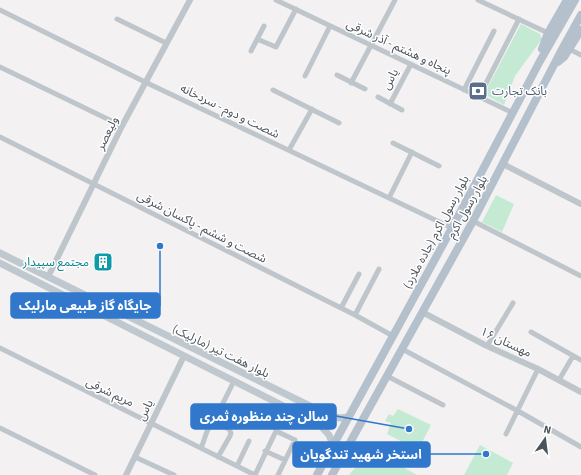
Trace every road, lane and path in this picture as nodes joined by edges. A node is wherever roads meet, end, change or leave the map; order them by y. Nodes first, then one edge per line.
1 (190, 0) edge
2 (276, 0) edge
3 (395, 0) edge
4 (478, 0) edge
5 (567, 0) edge
6 (575, 0) edge
7 (296, 9) junction
8 (0, 10) edge
9 (581, 15) edge
10 (116, 19) dead end
11 (519, 19) junction
12 (264, 26) dead end
13 (330, 26) junction
14 (581, 30) edge
15 (494, 31) dead end
16 (548, 33) junction
17 (257, 39) junction
18 (166, 43) junction
19 (371, 46) junction
20 (569, 49) junction
21 (251, 51) dead end
22 (581, 55) edge
23 (540, 61) junction
24 (411, 64) junction
25 (0, 67) edge
26 (553, 67) junction
27 (337, 75) dead end
28 (305, 76) dead end
29 (146, 82) junction
30 (352, 83) junction
31 (365, 89) dead end
32 (273, 90) dead end
33 (464, 90) junction
34 (479, 96) junction
35 (378, 97) dead end
36 (390, 104) junction
37 (312, 109) junction
38 (402, 110) dead end
39 (512, 113) junction
40 (339, 123) dead end
41 (122, 126) junction
42 (0, 137) edge
43 (393, 143) dead end
44 (289, 150) junction
45 (412, 152) junction
46 (503, 164) junction
47 (438, 166) dead end
48 (94, 184) junction
49 (389, 198) junction
50 (581, 204) edge
51 (473, 221) junction
52 (452, 228) junction
53 (0, 253) edge
54 (0, 263) edge
55 (379, 269) dead end
56 (359, 274) dead end
57 (581, 276) edge
58 (48, 277) junction
59 (513, 303) dead end
60 (341, 308) junction
61 (422, 312) junction
62 (355, 315) junction
63 (531, 332) dead end
64 (394, 336) junction
65 (487, 346) junction
66 (0, 348) edge
67 (402, 349) junction
68 (184, 356) junction
69 (573, 356) junction
70 (581, 360) edge
71 (538, 369) junction
72 (387, 376) junction
73 (559, 380) junction
74 (234, 381) junction
75 (581, 392) edge
76 (443, 405) dead end
77 (220, 409) dead end
78 (518, 411) junction
79 (324, 413) junction
80 (349, 417) junction
81 (151, 423) junction
82 (319, 424) junction
83 (0, 428) edge
84 (506, 434) dead end
85 (249, 441) dead end
86 (333, 445) junction
87 (581, 447) edge
88 (200, 448) junction
89 (265, 451) junction
90 (135, 457) junction
91 (218, 457) junction
92 (285, 460) junction
93 (237, 466) junction
94 (95, 475) edge
95 (126, 475) edge
96 (174, 475) edge
97 (253, 475) edge
98 (278, 475) edge
99 (317, 475) edge
100 (332, 475) edge

1 - 18 street, ولیعصر
2 - 7 street, پنجاه و هشتم - آذر شرقی
3 - 19 street
4 - 11 street
5 - 16 main road
6 - 23 main road, بلوار رسول اکرم (جاده ملارد)
7 - 13 street, پنجاه و هشتم - آذر شرقی
7 - 17 street
8 - 29 street, شصت و دوم - سردخانه
9 - 26 main road, بلوار رسول اکرم
10 - 18 street
11 - 16 street
11 - 34 street
12 - 17 street
13 - 19 street, پنجاه و هشتم - آذر شرقی
13 - 28 street
14 - 20 main road
15 - 33 street
16 - 23 main road
17 - 21 street
18 - 29 street, ولیعصر
19 - 24 street, پنجاه و هشتم - آذر شرقی
19 - 30 street
20 - 22 street
20 - 26 main road
23 - 39 main road, بلوار رسول اکرم (جاده ملارد)
24 - 33 street, پنجاه و هشتم - آذر شرقی
24 - 36 street, یاس
25 - 41 street
26 - 46 main road, بلوار رسول اکرم
27 - 30 street
29 - 41 street, ولیعصر
29 - 44 street, شصت و دوم - سردخانه
30 - 31 street
32 - 37 street
33 - 34 street, پنجاه و هشتم - آذر شرقی
34 - 39 street, پنجاه و هشتم - آذر شرقی
35 - 36 street, یاس
36 - 38 street, یاس
37 - 40 street
37 - 44 street
39 - 52 main road, بلوار رسول اکرم (جاده ملارد)
41 - 48 street, ولیعصر
42 - 48 street, شصت و ششم - پاکسان شرقی
43 - 45 street
44 - 49 street, شصت و دوم - سردخانه
45 - 47 street
45 - 49 street
46 - 50 street
46 - 51 main road, بلوار رسول اکرم
48 - 58 street, ولیعصر
48 - 60 street, شصت و ششم - پاکسان شرقی
49 - 52 street, شصت و دوم - سردخانه
51 - 57 street
51 - 61 main road, بلوار رسول اکرم
52 - 64 main road, بلوار رسول اکرم (جاده ملارد)
53 - 58 main road, بلوار هفت تیر (مارلیک)
54 - 68 main road, بلوار هفت تیر (مارلیک)
55 - 62 street
56 - 60 street
58 - 79 main road, بلوار هفت تیر (مارلیک)
59 - 65 street
60 - 62 street, شصت و ششم - پاکسان شرقی
61 - 65 street, مهستان ۱۶
61 - 67 main road, بلوار رسول اکرم
62 - 64 street, شصت و ششم - پاکسان شرقی
63 - 69 street
64 - 80 main road, بلوار رسول اکرم (جاده ملارد)
65 - 71 street, مهستان ۱۶
66 - 81 street, مریم شرقی
67 - 72 main road, بلوار رسول اکرم
67 - 78 street
68 - 74 main road, بلوار هفت تیر (مارلیک)
68 - 81 street, یاس
69 - 70 street
69 - 73 street
71 - 73 street, مهستان ۱۶
71 - 78 street
72 - 76 street
72 - 100 main road, بلوار رسول اکرم
73 - 75 street, مهستان ۱۶
74 - 77 street
74 - 82 main road, بلوار هفت تیر (مارلیک)
78 - 84 street
78 - 87 street
79 - 80 main road, بلوار هفت تیر (مارلیک)
79 - 82 main road
80 - 86 main road, بلوار رسول اکرم (جاده ملارد)
81 - 88 street, مریم شرقی
81 - 90 street, یاس
82 - 86 main road, بلوار هفت تیر (مارلیک)
83 - 94 street
85 - 93 street
86 - 99 main road, بلوار رسول اکرم (جاده ملارد)
88 - 91 street, مریم شرقی
88 - 91 street
89 - 92 street
89 - 92 street
89 - 97 street
90 - 95 street, یاس
90 - 96 street
91 - 93 street, مریم شرقی
92 - 98 street
93 - 97 street, مریم شرقی

